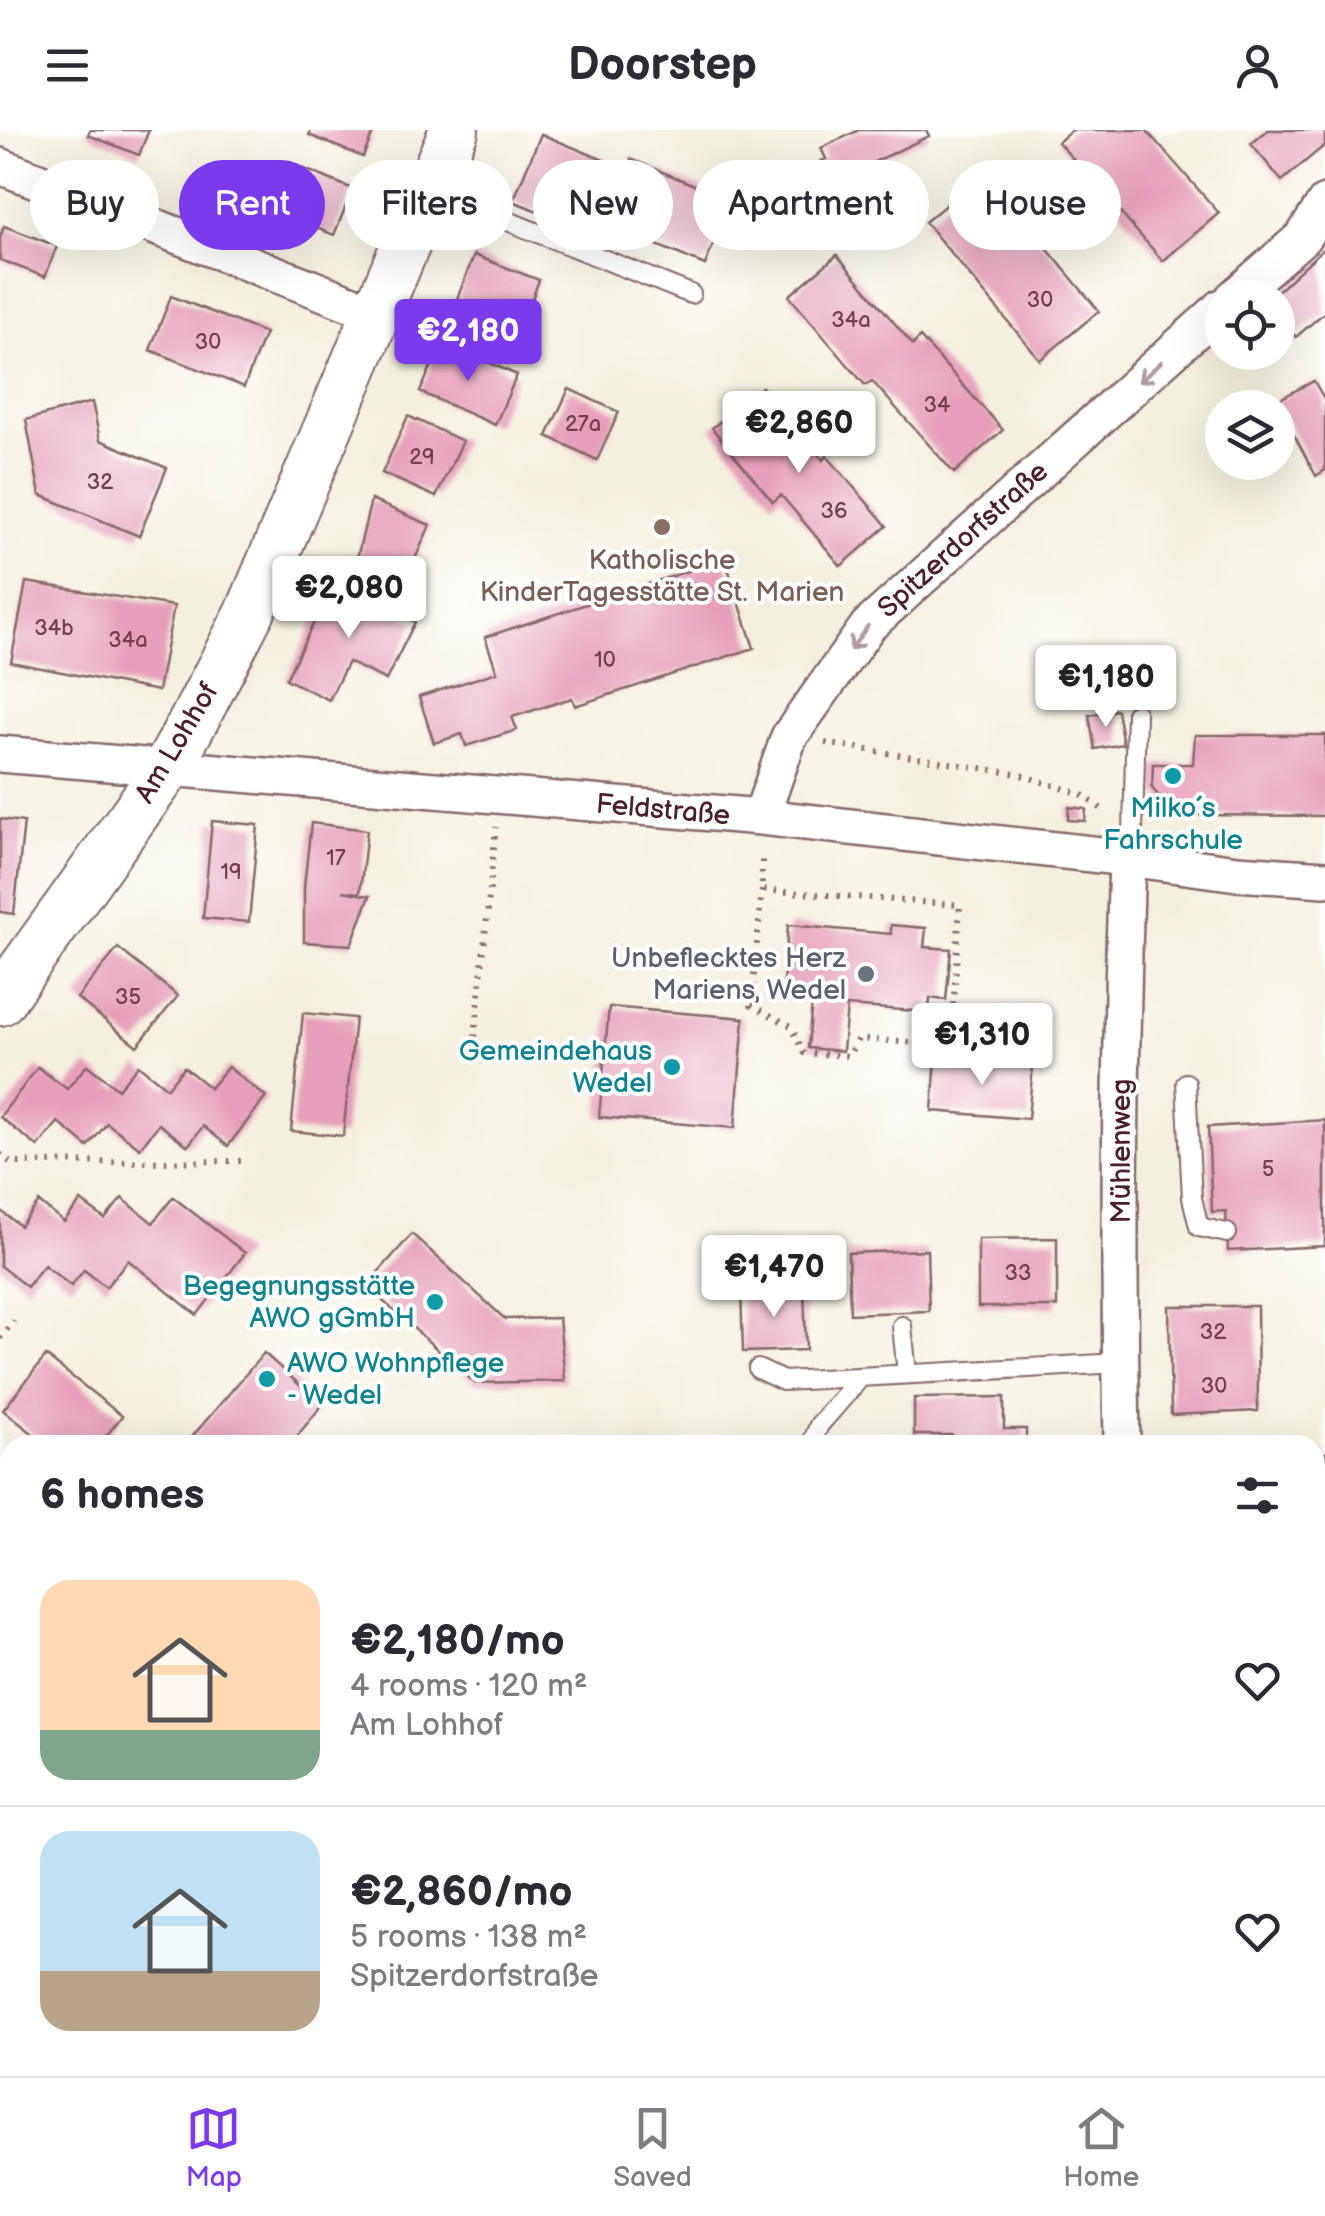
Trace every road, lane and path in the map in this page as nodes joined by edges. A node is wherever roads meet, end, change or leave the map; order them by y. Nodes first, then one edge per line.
1 (454, 130) edge
2 (442, 160) edge
3 (0, 166) edge
4 (1325, 202) edge
5 (513, 223) edge
6 (404, 250) edge
7 (1254, 280) edge
8 (691, 294) dead end
9 (378, 314) junction
10 (1205, 322) edge
11 (1136, 714) dead end
12 (789, 737) junction
13 (0, 754) edge
14 (167, 769) junction
15 (499, 796) junction
16 (761, 818) junction
17 (1130, 845) junction
18 (1325, 879) edge
19 (762, 890) junction
20 (0, 1001) edge
21 (475, 1037) dead end
22 (1186, 1083) dead end
23 (0, 1154) edge
24 (242, 1161) dead end
25 (1227, 1233) dead end
26 (14, 1321) dead end
27 (902, 1326) dead end
28 (0, 1338) edge
29 (1120, 1363) junction
30 (758, 1369) dead end
31 (907, 1374) junction
32 (860, 1378) junction
33 (815, 1435) edge
34 (1122, 1435) edge

1 - 2 street, Am Lohhof
3 - 9 street
4 - 7 street
5 - 8 lane
6 - 9 street, Am Lohhof
9 - 14 street, Am Lohhof
10 -> 12 street, Spitzerdorfstraße
11 - 17 lane
12 - 16 street, Spitzerdorfstraße
12 - 17 path
13 - 14 street, Feldstraße
14 - 15 street, Feldstraße
14 - 20 street, Am Lohhof
15 - 16 street, Feldstraße
15 - 21 path
16 - 17 street, Feldstraße
16 - 19 path
17 - 18 street, Feldstraße
17 - 29 street, Mühlenweg
19 - 19 path
22 - 25 lane
23 - 24 path
26 - 28 path
27 - 31 lane
29 - 31 lane
29 - 34 street, Mühlenweg
30 - 32 lane
31 - 32 lane
32 - 33 lane

